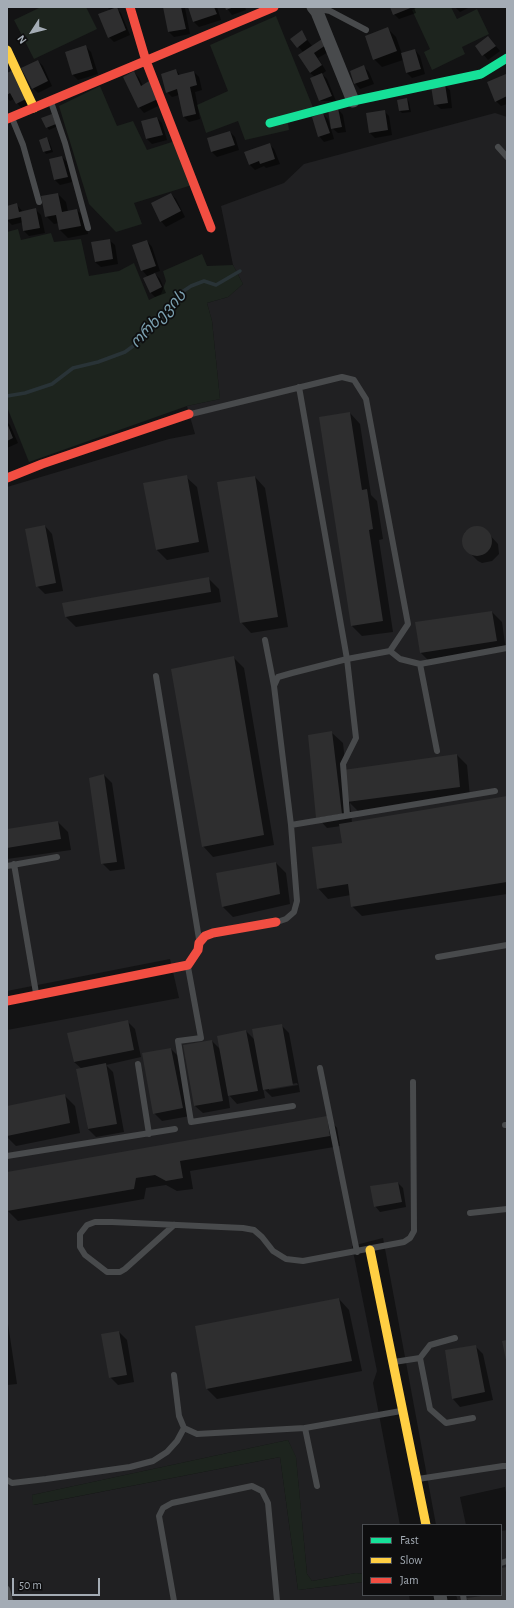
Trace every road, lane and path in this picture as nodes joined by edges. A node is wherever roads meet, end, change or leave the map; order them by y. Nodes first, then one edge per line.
1 (130, 7) edge
2 (274, 7) edge
3 (315, 10) edge
4 (366, 30) dead end
5 (7, 50) edge
6 (507, 58) edge
7 (146, 61) junction
8 (51, 101) junction
9 (352, 101) junction
10 (34, 108) junction
11 (9, 118) edge
12 (270, 123) dead end
13 (498, 148) dead end
14 (507, 157) edge
15 (39, 202) dead end
16 (88, 228) dead end
17 (211, 228) dead end
18 (299, 387) junction
19 (189, 414) joint
20 (7, 478) edge
21 (265, 640) dead end
22 (507, 648) edge
23 (390, 651) junction
24 (347, 659) junction
25 (420, 664) junction
26 (156, 676) dead end
27 (274, 686) junction
28 (436, 751) dead end
29 (495, 791) dead end
30 (347, 815) junction
31 (290, 825) junction
32 (57, 857) dead end
33 (14, 864) junction
34 (7, 866) edge
35 (276, 922) joint
36 (198, 943) junction
37 (507, 945) edge
38 (438, 957) dead end
39 (188, 965) junction
40 (37, 995) junction
41 (7, 1001) edge
42 (138, 1064) dead end
43 (320, 1068) dead end
44 (413, 1082) dead end
45 (293, 1106) dead end
46 (175, 1129) dead end
47 (149, 1134) junction
48 (7, 1156) edge
49 (507, 1209) edge
50 (470, 1213) dead end
51 (174, 1225) junction
52 (370, 1250) junction
53 (357, 1252) junction
54 (455, 1338) dead end
55 (420, 1358) junction
56 (393, 1362) junction
57 (174, 1375) dead end
58 (403, 1411) junction
59 (473, 1418) dead end
60 (184, 1428) junction
61 (305, 1428) junction
62 (507, 1466) edge
63 (417, 1479) junction
64 (7, 1480) edge
65 (317, 1486) dead end
66 (426, 1524) edge
67 (7, 1589) edge
68 (10, 1601) edge
69 (174, 1601) edge
70 (277, 1601) edge

1 - 7 street
2 - 7 street
3 - 4 lane
3 - 9 street
5 - 10 street
6 - 9 street
7 - 8 street
7 - 17 street
8 - 10 street
8 - 16 lane
9 - 12 street
10 - 11 street
11 - 15 lane
13 - 14 lane
18 - 19 lane
18 - 23 lane
18 - 24 lane
19 - 20 street
21 - 27 lane
22 - 25 lane
23 - 24 lane
23 - 25 lane
24 - 27 lane
24 - 30 lane
25 - 28 lane
26 - 36 lane
27 - 31 lane
29 - 30 lane
30 - 31 lane
31 - 35 lane
32 - 33 lane
33 - 34 lane
33 - 40 lane
35 - 36 street
36 - 39 street
37 - 38 lane
39 - 40 street
39 - 45 lane
40 - 41 street
42 - 47 lane
43 - 53 lane
44 - 52 lane
46 - 47 lane
47 - 48 lane
49 - 50 lane
51 - 51 lane
51 - 53 lane
52 - 53 lane
52 - 56 street
54 - 55 lane
55 - 56 lane
55 - 59 lane
56 - 58 street
57 - 60 lane
58 - 61 lane
58 - 63 street
60 - 61 lane
60 - 64 lane
61 - 65 lane
62 - 63 lane
63 - 66 street
67 - 68 lane
69 - 70 lane

